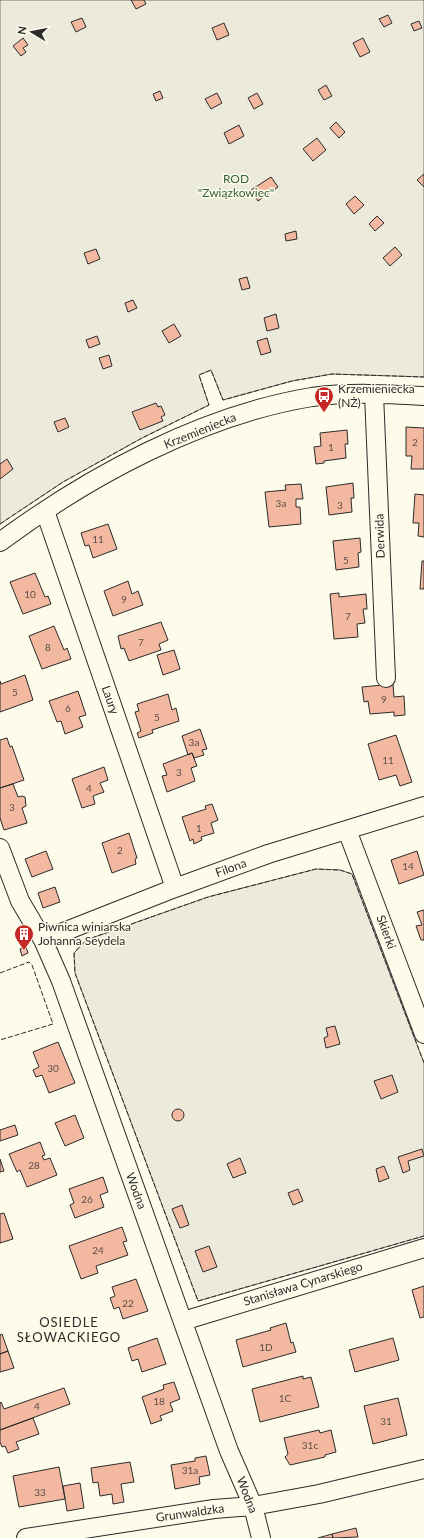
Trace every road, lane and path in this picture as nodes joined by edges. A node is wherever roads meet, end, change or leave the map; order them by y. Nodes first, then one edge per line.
1 (374, 394) junction
2 (424, 396) edge
3 (45, 511) junction
4 (0, 542) edge
5 (386, 678) dead end
6 (424, 806) edge
7 (347, 830) junction
8 (0, 848) edge
9 (175, 888) junction
10 (43, 940) junction
11 (424, 1034) edge
12 (424, 1248) edge
13 (183, 1321) junction
14 (424, 1469) edge
15 (253, 1506) junction
16 (123, 1530) edge
17 (26, 1538) edge
18 (261, 1538) edge

1 - 2 street, Krzemieniecka
1 - 3 street, Krzemieniecka
1 - 5 street, Derwida
3 - 4 street, Krzemieniecka
3 - 9 street, Laury
6 - 7 street, Filona
7 - 9 street, Filona
7 - 11 street, Skierki
8 - 10 street, Wodna
9 - 10 street, Filona
10 - 13 street, Wodna
12 - 13 street, Stanisława Cynarskiego
13 - 15 street, Wodna
14 - 15 street, Grunwaldzka
15 - 16 street, Grunwaldzka
15 - 18 street, Wodna
16 - 17 street, Grunwaldzka

